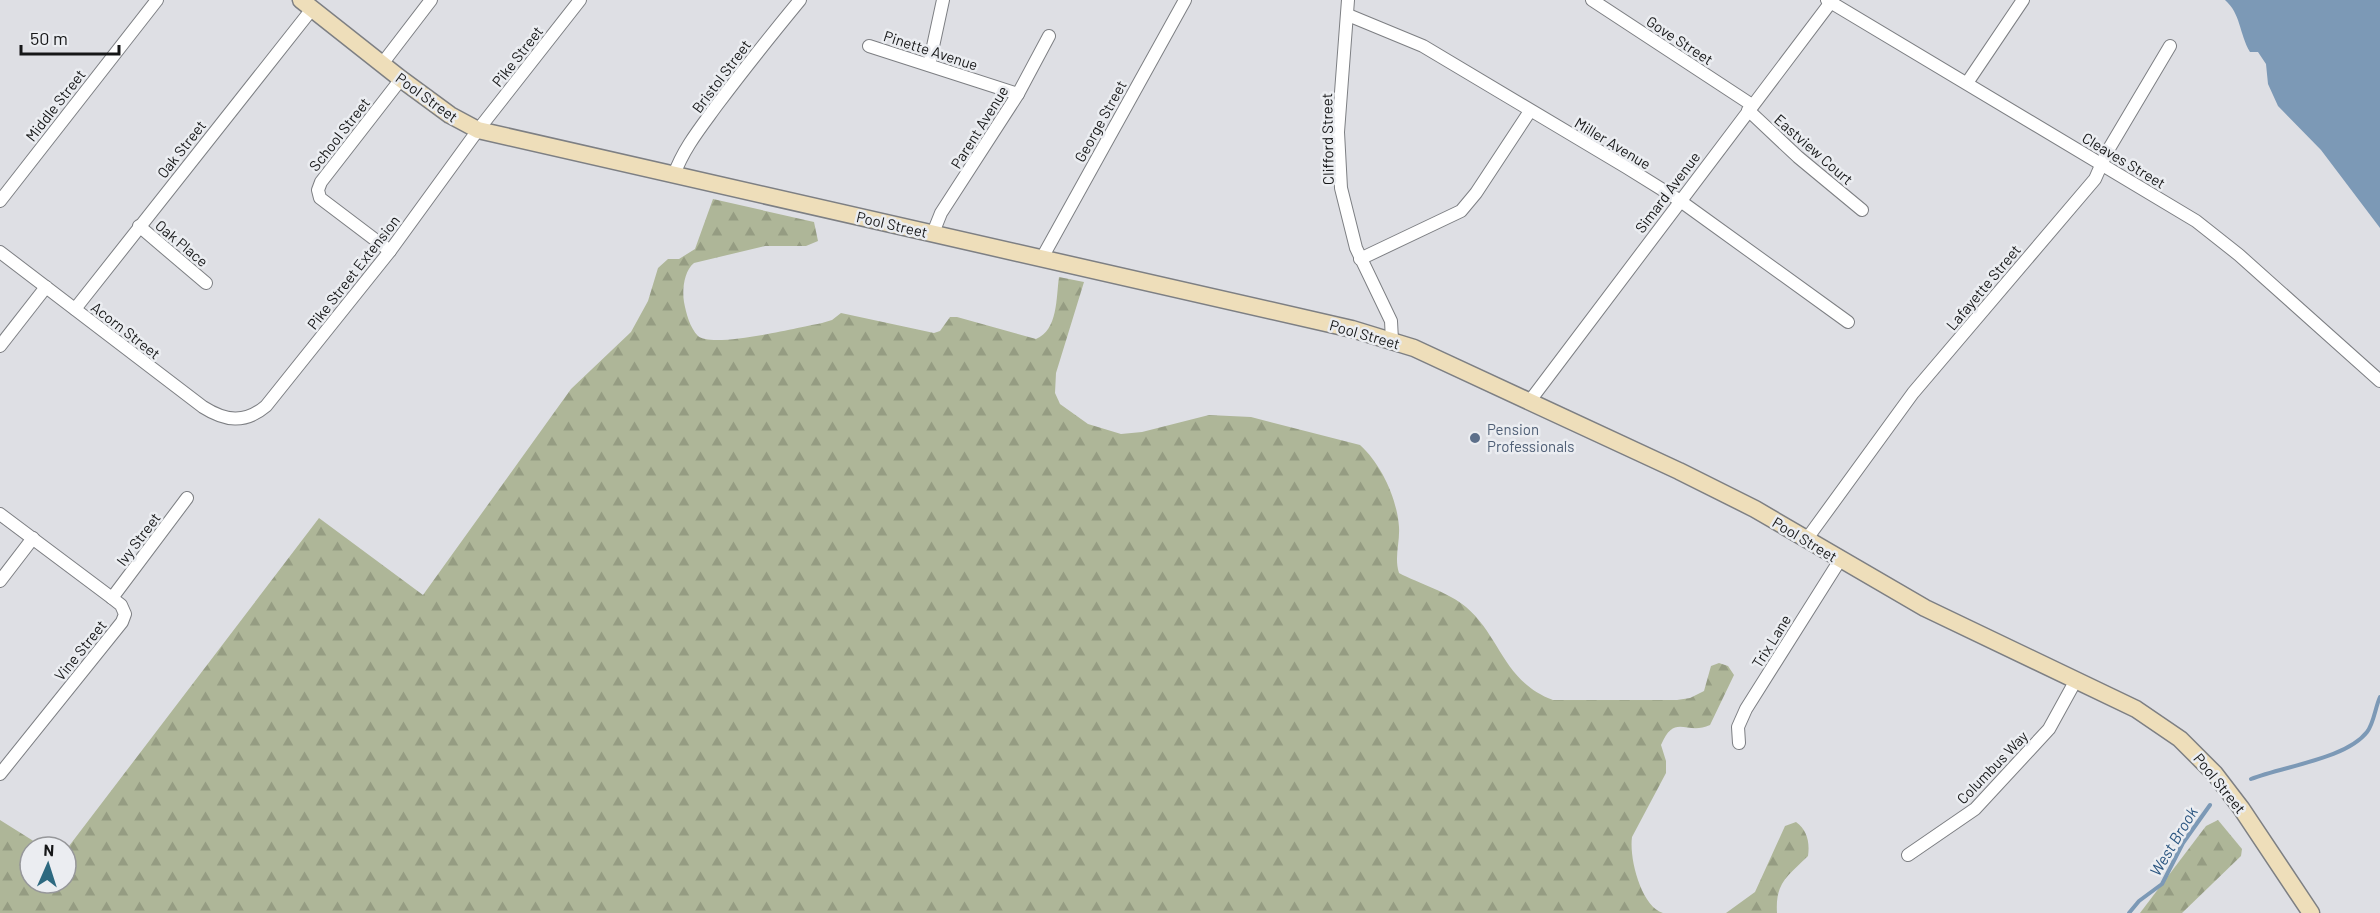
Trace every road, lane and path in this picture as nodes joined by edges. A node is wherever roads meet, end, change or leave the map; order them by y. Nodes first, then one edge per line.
1 (157, 0) edge
2 (431, 0) edge
3 (580, 0) edge
4 (800, 0) edge
5 (943, 0) edge
6 (1185, 0) edge
7 (1348, 0) edge
8 (1592, 0) edge
9 (2023, 0) edge
10 (1829, 1) edge
11 (306, 4) edge
12 (1348, 15) junction
13 (1049, 36) dead end
14 (869, 46) dead end
15 (2170, 46) dead end
16 (382, 64) junction
17 (929, 65) junction
18 (401, 79) junction
19 (1967, 83) junction
20 (1018, 94) junction
21 (1750, 108) junction
22 (1530, 111) junction
23 (478, 130) junction
24 (2101, 164) junction
25 (674, 175) junction
26 (1679, 200) junction
27 (0, 201) edge
28 (1862, 210) dead end
29 (139, 226) junction
30 (933, 233) junction
31 (390, 251) junction
32 (0, 252) edge
33 (1042, 258) junction
34 (1360, 259) junction
35 (206, 283) dead end
36 (46, 287) junction
37 (75, 309) junction
38 (1848, 322) dead end
39 (1392, 340) junction
40 (0, 346) edge
41 (2380, 381) edge
42 (1529, 402) junction
43 (240, 419) joint
44 (187, 498) dead end
45 (0, 514) edge
46 (33, 538) junction
47 (1806, 540) junction
48 (1840, 560) junction
49 (0, 581) edge
50 (112, 598) junction
51 (2076, 680) junction
52 (1739, 743) dead end
53 (0, 774) edge
54 (1908, 855) dead end
55 (2311, 913) edge

1 - 27 street, Middle Street
2 - 16 street
3 - 23 street, Pike Street
4 - 25 street, Bristol Street
5 - 17 street
6 - 33 street, George Street
7 - 12 street, Clifford Street
8 - 21 street, Gove Street
9 - 19 street
10 - 19 street, Cleaves Street
10 - 21 street, Simard Avenue
11 - 16 main road, Pool Street
11 - 29 street, Oak Street
12 - 22 street, Miller Avenue
12 - 34 street, Clifford Street
13 - 20 street, Parent Avenue
14 - 17 street, Pinette Avenue
15 - 24 street, Lafayette Street
16 - 18 main road, Pool Street
17 - 20 street, Pinette Avenue
18 - 23 main road, Pool Street
18 - 31 street, School Street
19 - 24 street, Cleaves Street
20 - 30 street, Parent Avenue
21 - 26 street, Simard Avenue
21 - 28 street, Eastview Court
22 - 26 street, Miller Avenue
22 - 34 street
23 - 25 main road, Pool Street
23 - 31 street, Pike Street Extension
24 - 41 street, Cleaves Street
24 - 47 street, Lafayette Street
25 - 30 main road, Pool Street
26 - 38 street, Miller Avenue
26 - 42 street, Simard Avenue
29 - 35 street, Oak Place
29 - 37 street, Oak Street
30 - 33 main road, Pool Street
31 - 43 street, Pike Street Extension
32 - 36 street, Acorn Street
33 - 39 main road, Pool Street
34 - 39 street, Clifford Street
36 - 37 street, Acorn Street
36 - 40 street
37 - 43 street, Acorn Street
39 - 42 main road, Pool Street
42 - 47 main road, Pool Street
44 - 50 street, Ivy Street
45 - 46 street
46 - 49 street
46 - 50 street
47 - 48 main road, Pool Street
48 - 51 main road, Pool Street
48 - 52 street, Trix Lane
50 - 53 street, Vine Street
51 - 54 street, Columbus Way
51 - 55 main road, Pool Street

